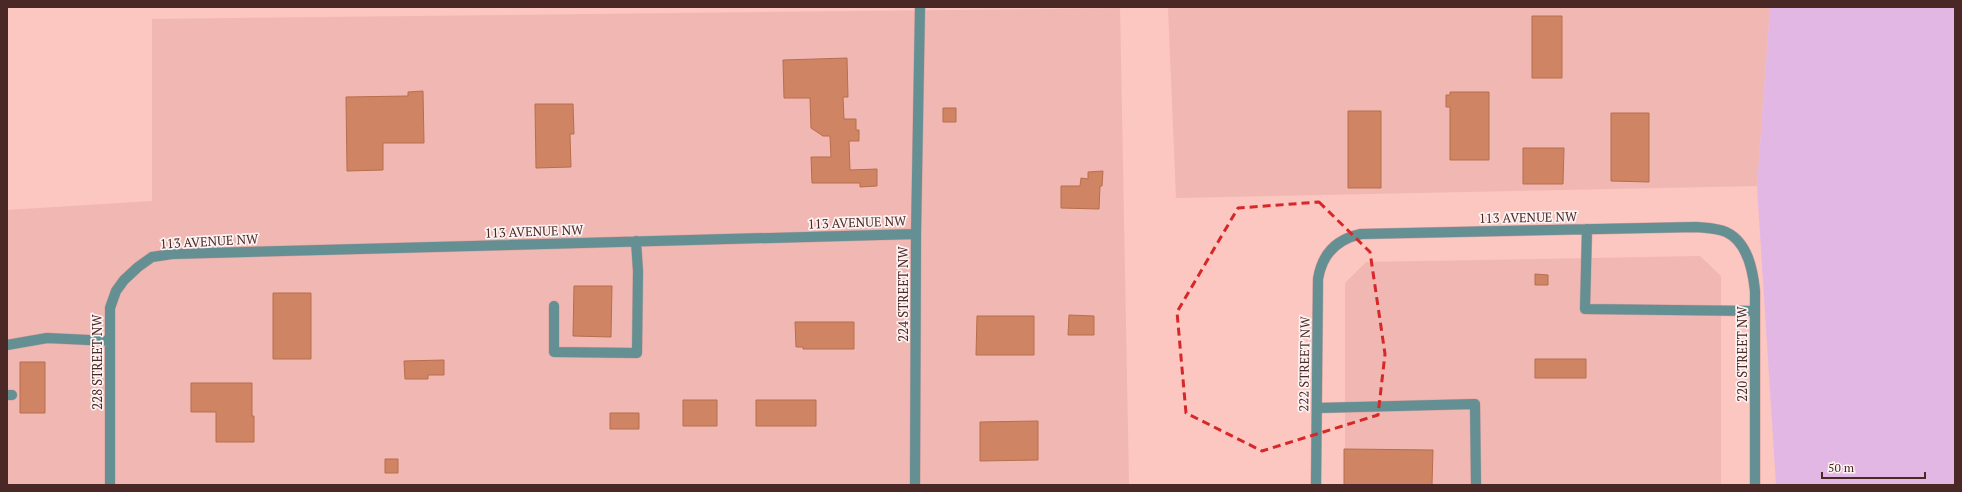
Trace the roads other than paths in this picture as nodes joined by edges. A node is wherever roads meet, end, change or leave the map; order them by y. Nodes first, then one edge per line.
1 (920, 7) edge
2 (1587, 229) junction
3 (1727, 232) joint
4 (916, 234) junction
5 (636, 241) junction
6 (1333, 247) joint
7 (152, 257) joint
8 (554, 306) dead end
9 (1755, 310) junction
10 (110, 341) junction
11 (7, 345) edge
12 (1317, 408) junction
13 (110, 485) edge
14 (915, 485) edge
15 (1316, 485) edge
16 (1476, 485) edge
17 (1755, 485) edge

1 - 4 street, 224 STREET NW
2 - 3 street, 113 AVENUE NW
2 - 6 street, 113 AVENUE NW
2 - 9 street
3 - 9 street, 220 STREET NW
4 - 5 street, 113 AVENUE NW
4 - 14 street, 224 STREET NW
5 - 7 street, 113 AVENUE NW
5 - 8 street
6 - 12 street, 222 STREET NW
7 - 10 street, 228 STREET NW
9 - 17 street, 220 STREET NW
10 - 11 street
10 - 13 street, 228 STREET NW
12 - 15 street, 222 STREET NW
12 - 16 street

